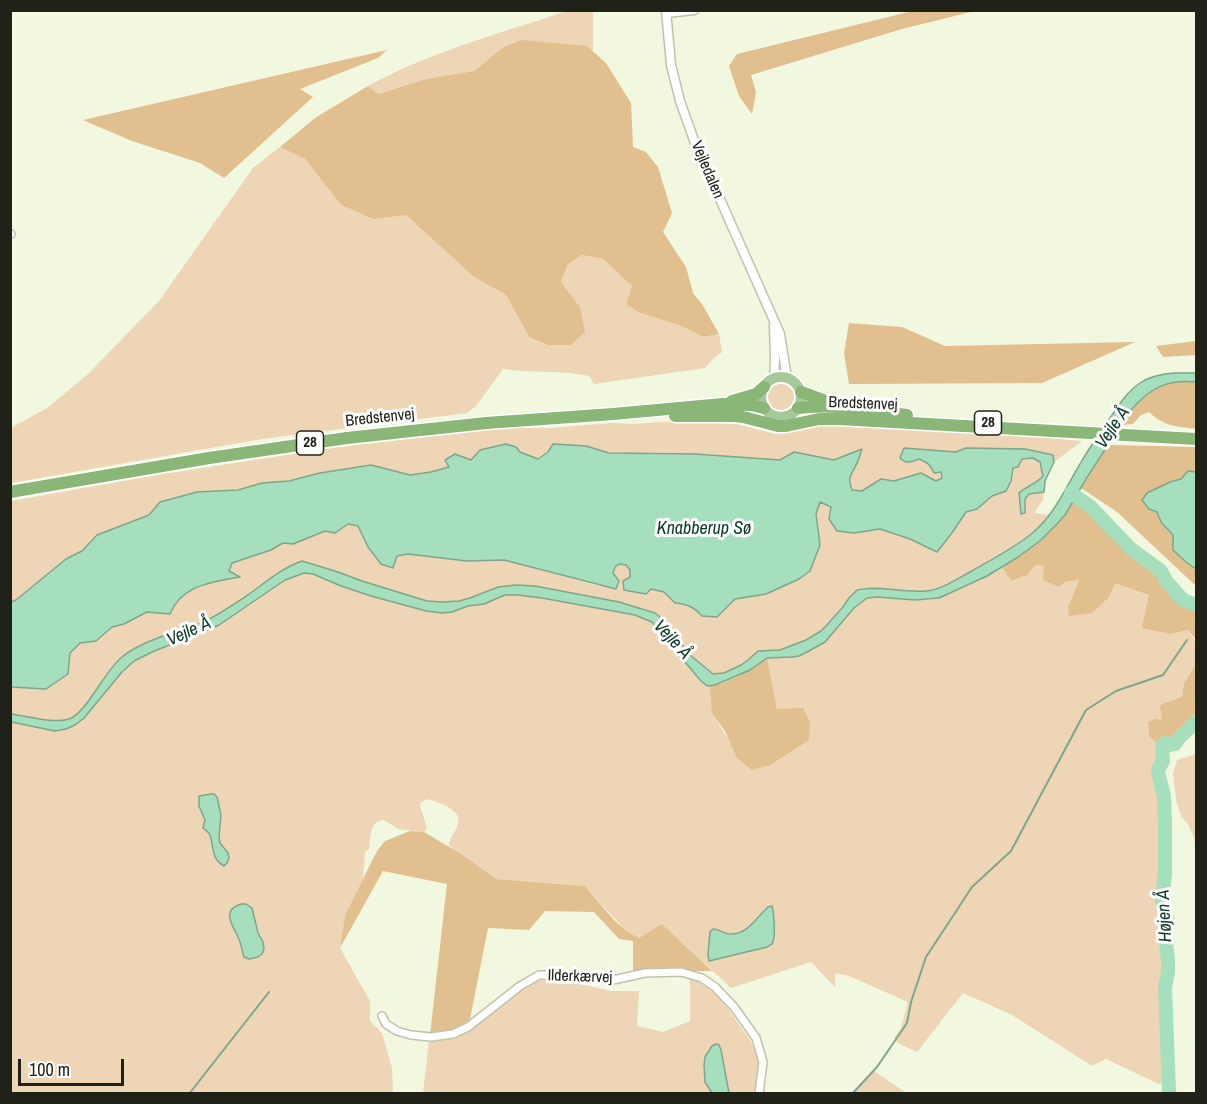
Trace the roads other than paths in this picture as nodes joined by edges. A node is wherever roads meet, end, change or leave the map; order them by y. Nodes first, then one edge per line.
1 (694, 10) edge
2 (667, 12) edge
3 (773, 322) junction
4 (787, 378) junction
5 (774, 379) junction
6 (764, 387) junction
7 (801, 392) junction
8 (723, 404) junction
9 (764, 408) junction
10 (798, 408) junction
11 (849, 408) junction
12 (613, 414) junction
13 (1078, 432) junction
14 (1197, 439) edge
15 (10, 492) edge
16 (382, 1016) dead end
17 (759, 1094) edge

1 - 2 street
2 - 3 street, Vejledalen
3 - 4 street, Vejledalen
3 - 5 street, Vejledalen
4 - 5 main road
4 - 7 main road, 28
5 - 6 main road, 28
6 - 8 highway, Bredstenvej / 28
6 - 9 main road
7 - 10 main road
7 - 11 highway, Bredstenvej / 28
8 - 9 highway, Bredstenvej / 28
8 - 12 highway, Bredstenvej / 28
9 - 10 main road, 28
10 - 11 highway, Bredstenvej / 28
11 - 13 highway, Bredstenvej / 28
12 - 13 highway, Bredstenvej / 28
12 - 15 highway, Bredstenvej / 28
13 - 14 highway, Bredstenvej / 28
16 - 17 street, Ilderkærvej

